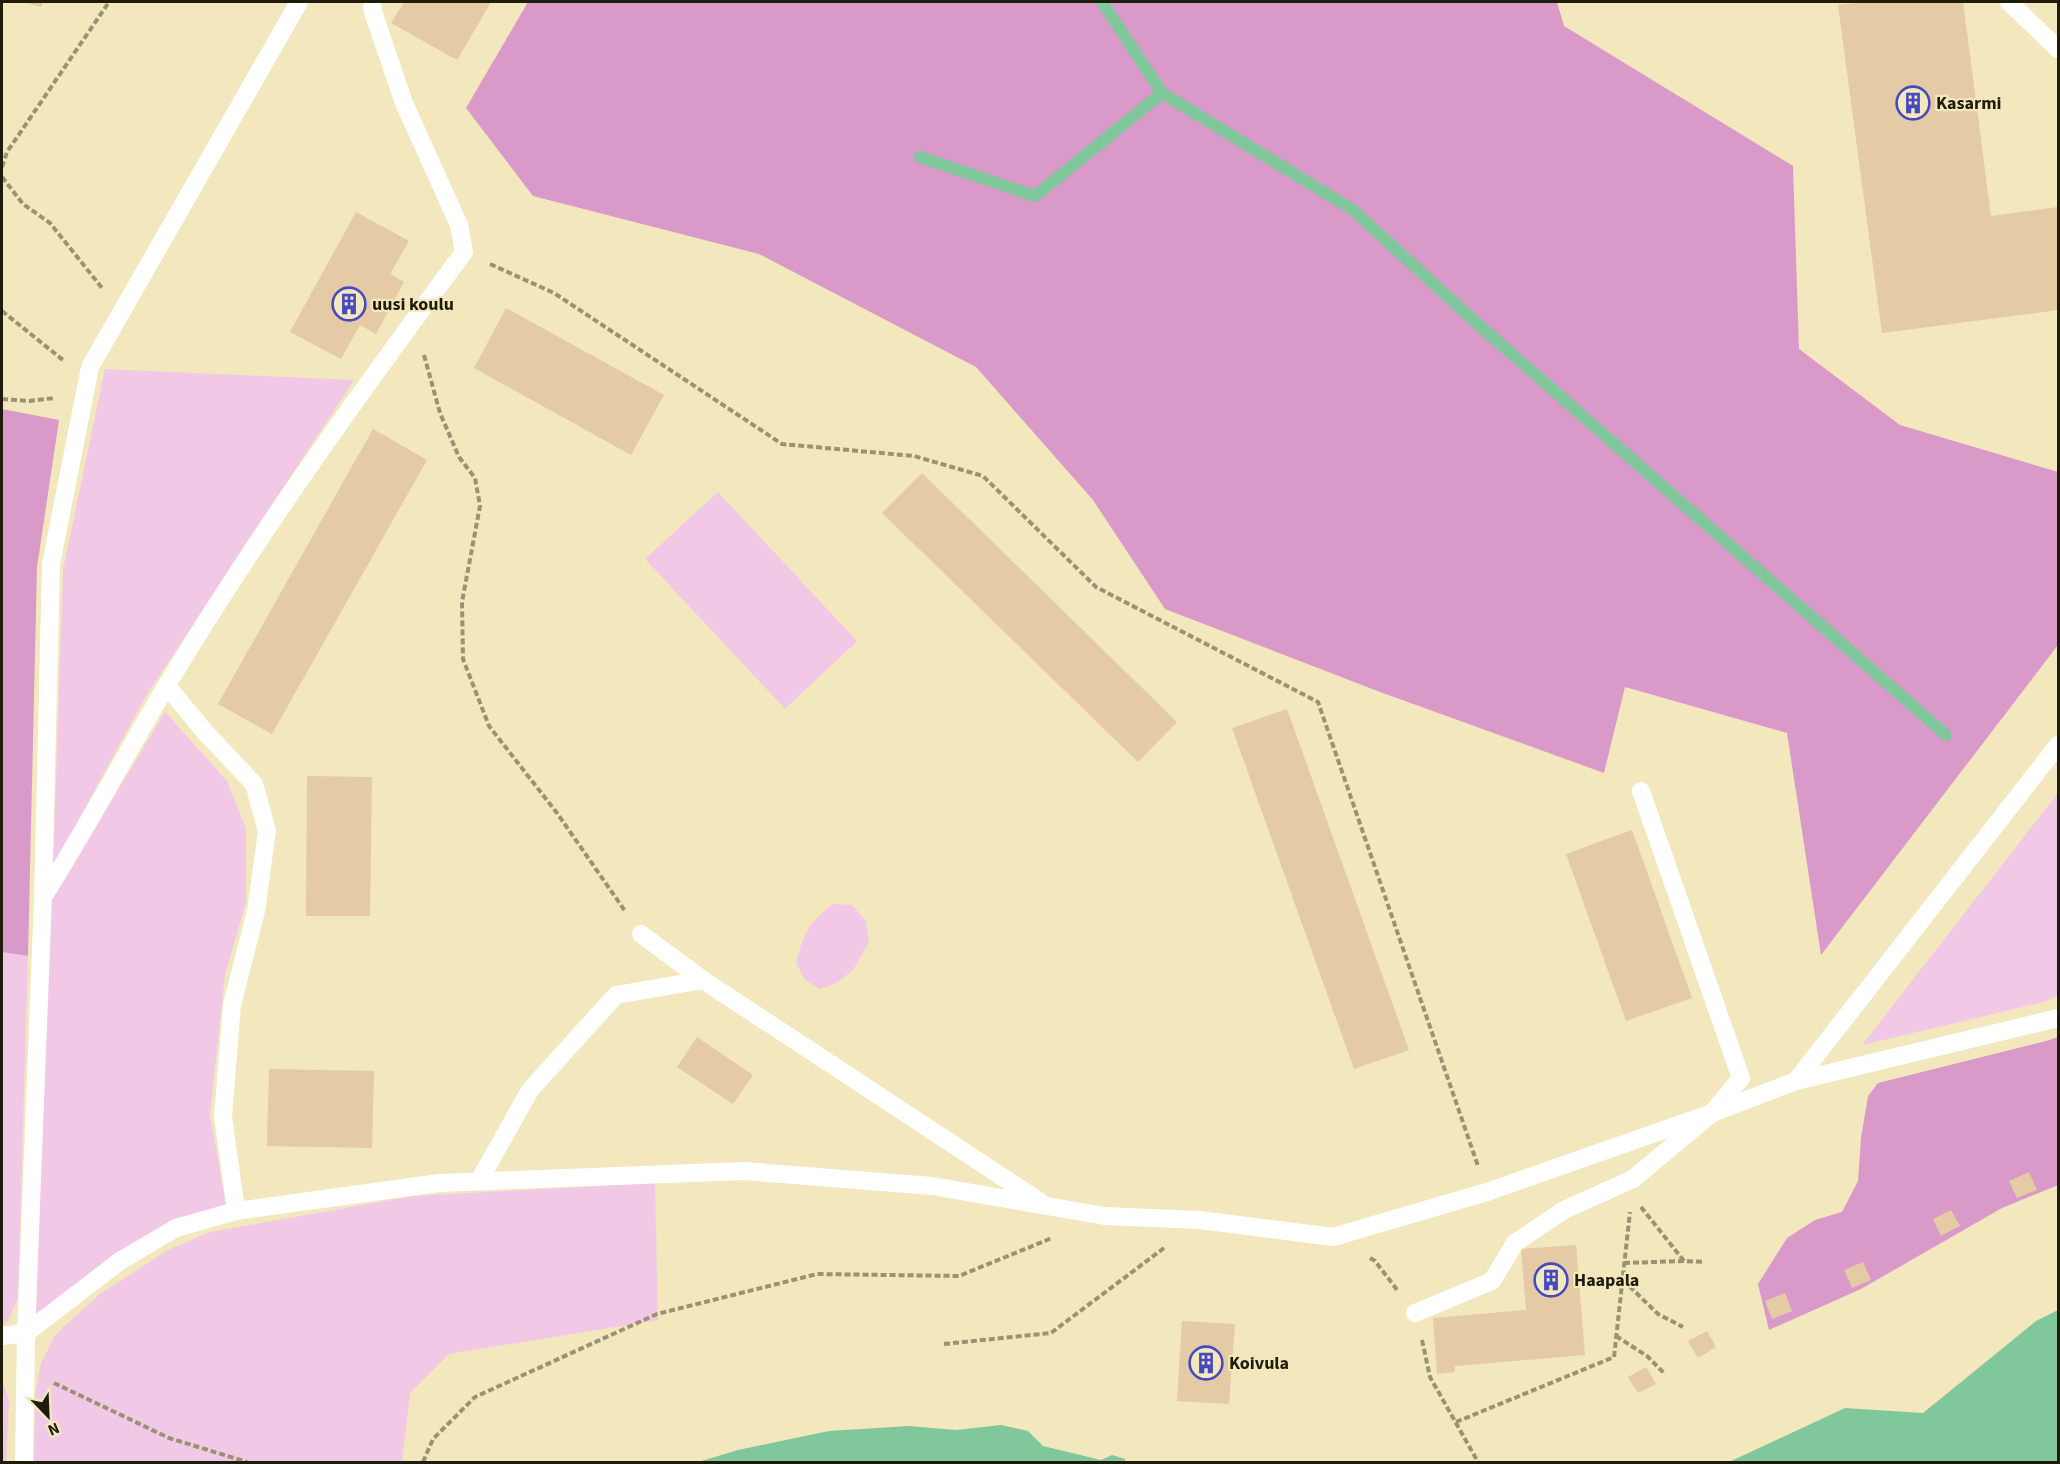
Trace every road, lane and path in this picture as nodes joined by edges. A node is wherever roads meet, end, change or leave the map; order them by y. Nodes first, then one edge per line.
1 (109, 2) edge
2 (299, 2) edge
3 (372, 2) edge
4 (2009, 2) edge
5 (2058, 49) edge
6 (2, 167) edge
7 (2, 177) edge
8 (464, 252) junction
9 (2, 311) edge
10 (122, 312) junction
11 (415, 320) junction
12 (90, 367) junction
13 (85, 393) junction
14 (2, 399) edge
15 (166, 686) junction
16 (2058, 745) edge
17 (1641, 790) dead end
18 (44, 897) junction
19 (641, 934) joint
20 (703, 980) junction
21 (2058, 1018) edge
22 (1796, 1081) junction
23 (1712, 1113) junction
24 (479, 1181) junction
25 (1632, 1187) junction
26 (1487, 1192) junction
27 (1046, 1206) junction
28 (236, 1210) junction
29 (1200, 1220) junction
30 (1053, 1238) dead end
31 (1683, 1261) junction
32 (1705, 1262) dead end
33 (1624, 1263) junction
34 (1622, 1280) junction
35 (1415, 1313) dead end
36 (1683, 1327) dead end
37 (26, 1333) junction
38 (2, 1336) edge
39 (1616, 1336) junction
40 (944, 1344) dead end
41 (25, 1369) junction
42 (1664, 1373) dead end
43 (1456, 1422) dead end
44 (24, 1462) edge
45 (247, 1462) edge
46 (423, 1462) edge

1 - 6 path
2 - 10 lane
3 - 8 lane
4 - 5 lane
7 - 10 path
8 - 11 lane
8 - 26 path
9 - 12 path
10 - 12 lane
11 - 15 lane
11 - 19 path
12 - 13 lane
13 - 14 path
13 - 18 lane
15 - 18 lane
15 - 28 lane
16 - 22 lane
17 - 23 lane
18 - 37 lane
19 - 20 lane
20 - 24 lane
20 - 27 lane
21 - 22 lane
22 - 23 lane
23 - 25 lane
23 - 26 lane
24 - 27 lane
24 - 28 lane
25 - 31 path
25 - 33 path
25 - 35 lane
26 - 29 lane
27 - 29 lane
28 - 37 lane
29 - 40 path
30 - 46 path
31 - 32 path
31 - 33 path
33 - 34 path
34 - 36 path
34 - 39 path
37 - 38 lane
37 - 41 lane
39 - 42 path
39 - 43 path
41 - 44 lane
41 - 45 path

